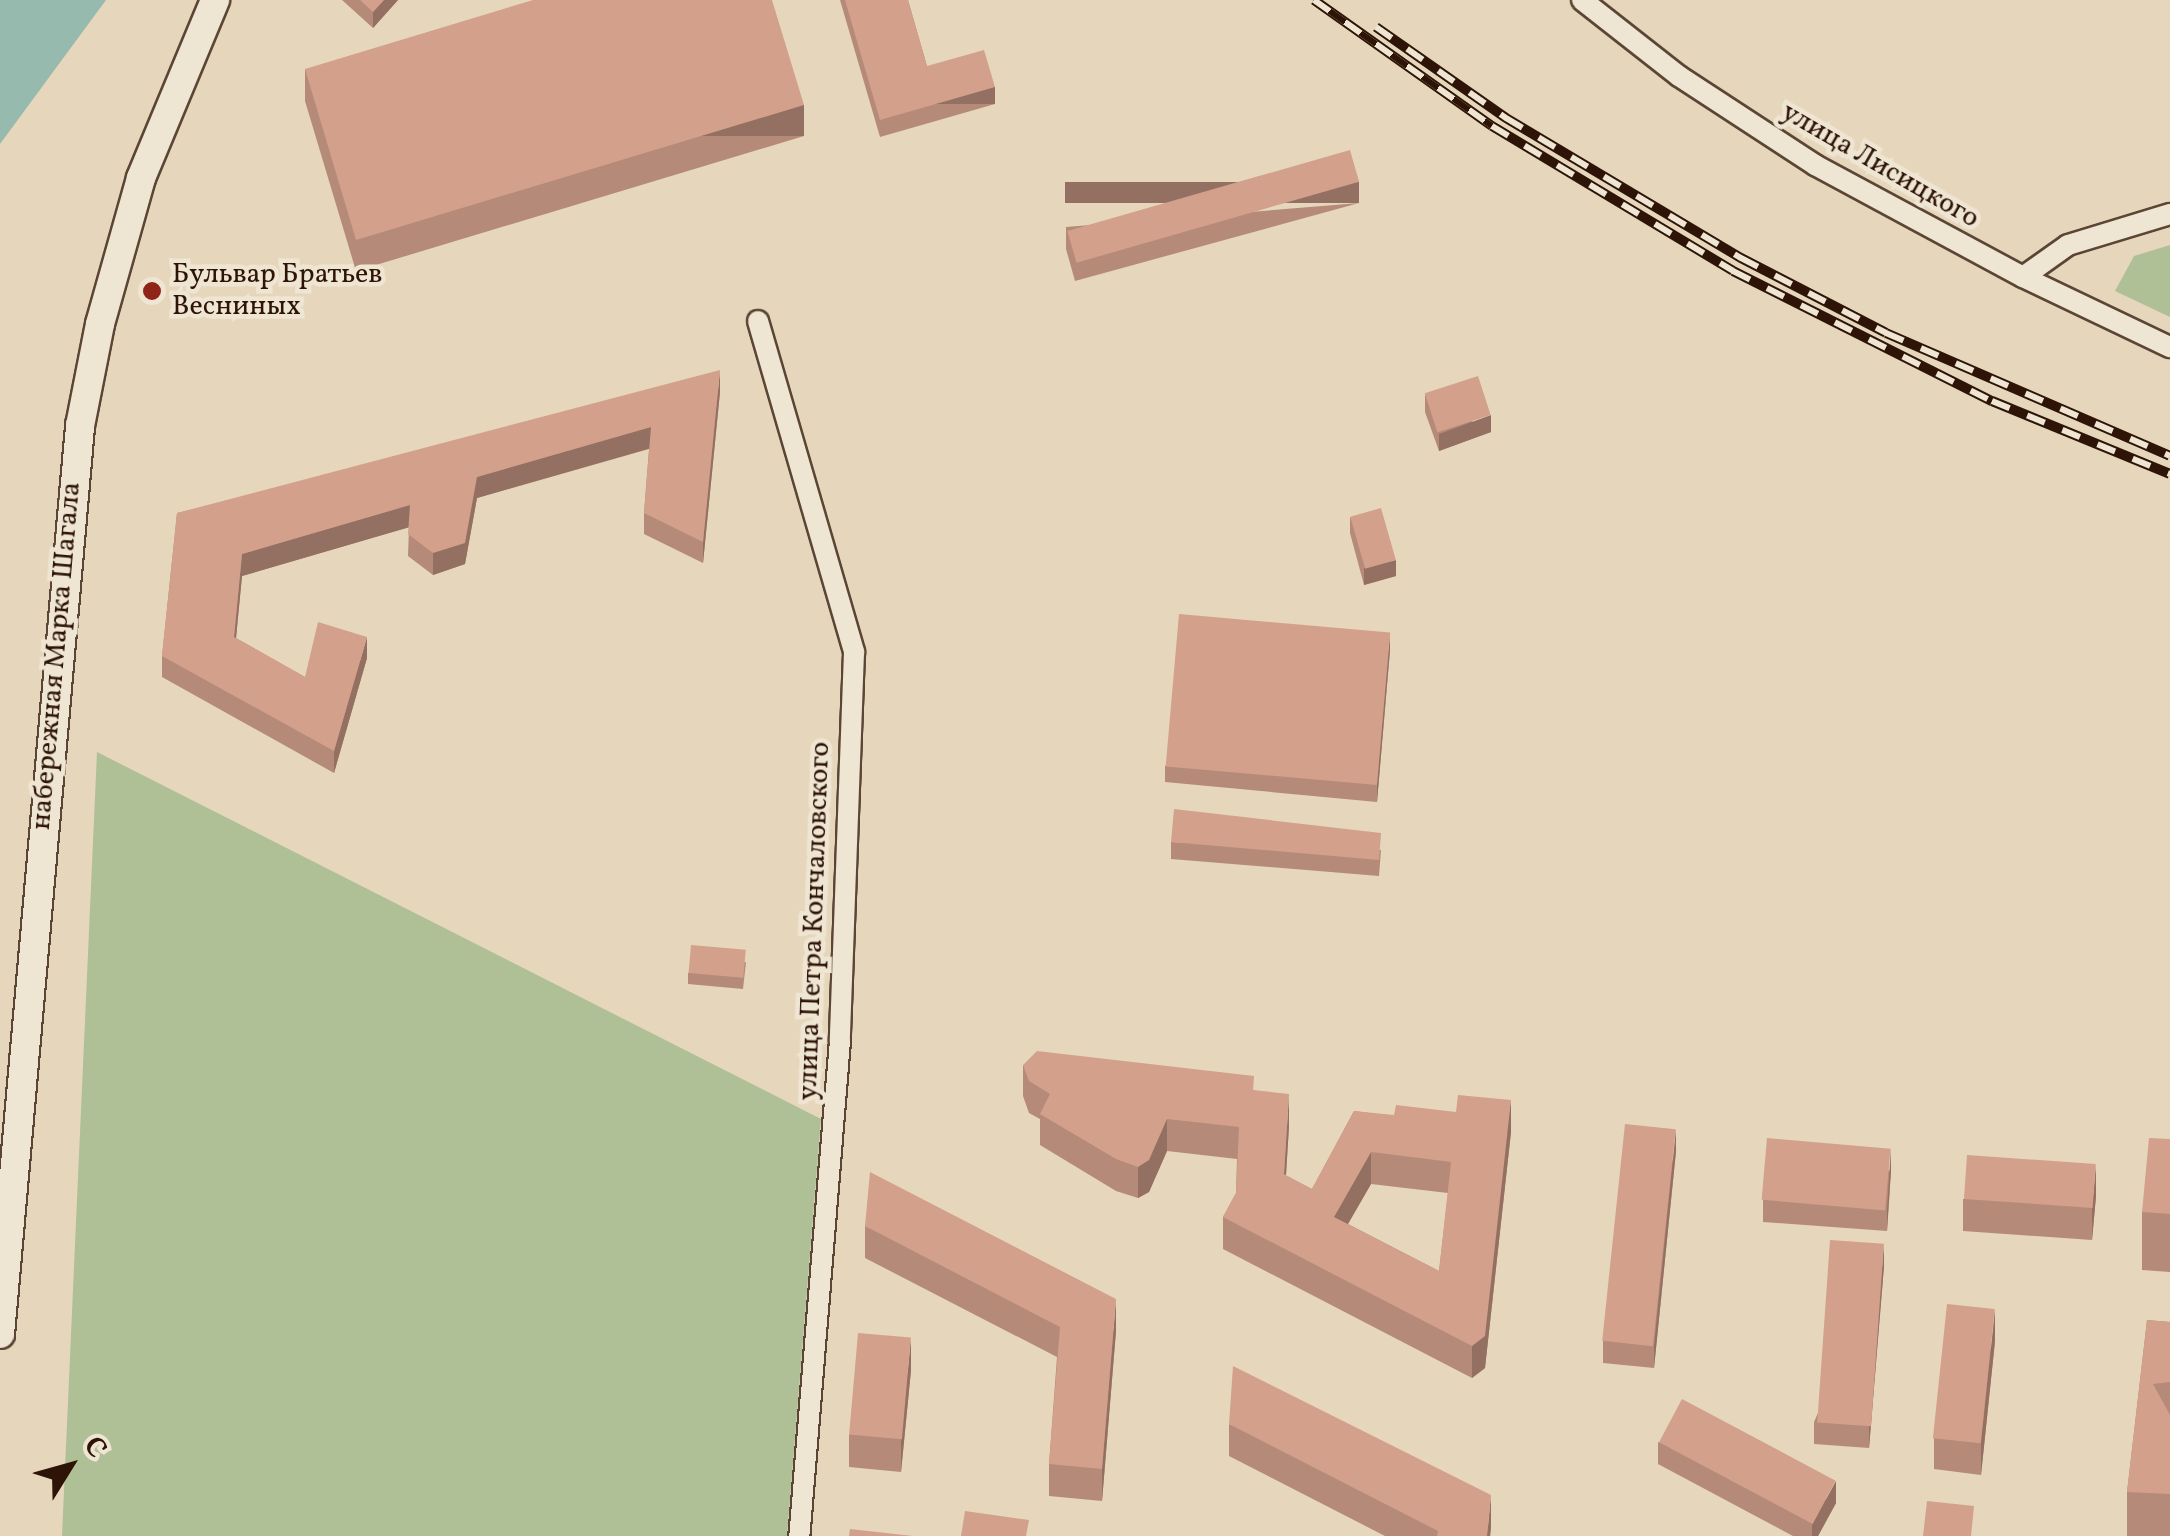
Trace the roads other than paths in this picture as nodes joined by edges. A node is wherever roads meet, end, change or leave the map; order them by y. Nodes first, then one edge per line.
1 (216, 0) edge
2 (1582, 0) edge
3 (2170, 214) edge
4 (2023, 277) junction
5 (758, 322) dead end
6 (2170, 347) edge
7 (0, 1334) edge
8 (799, 1536) edge

1 - 7 main road, набережная Марка Шагала
2 - 4 street, улица Лисицкого
3 - 4 street
4 - 6 street, улица Лисицкого
5 - 8 street, улица Петра Кончаловского

